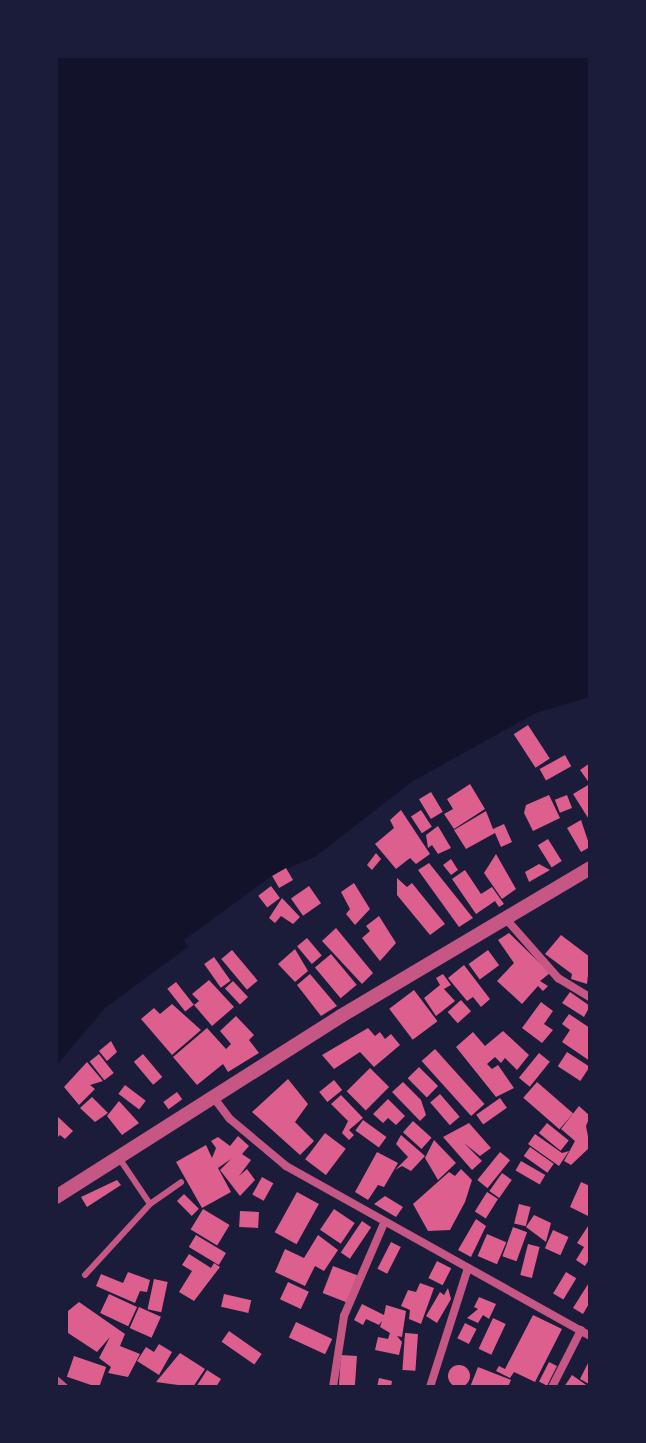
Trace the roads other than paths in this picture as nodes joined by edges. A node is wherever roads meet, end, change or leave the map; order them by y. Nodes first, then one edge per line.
1 (590, 868) edge
2 (506, 919) junction
3 (590, 997) edge
4 (214, 1098) junction
5 (119, 1158) junction
6 (181, 1182) dead end
7 (56, 1197) edge
8 (150, 1204) junction
9 (384, 1223) junction
10 (468, 1268) junction
11 (85, 1275) dead end
12 (586, 1333) edge
13 (56, 1380) edge
14 (64, 1387) edge
15 (333, 1387) edge
16 (430, 1387) edge
17 (552, 1387) edge

1 - 2 street
2 - 3 street
2 - 4 street
4 - 5 street
4 - 9 street
5 - 7 street
5 - 8 lane
6 - 8 lane
8 - 11 lane
9 - 10 street
9 - 15 street
10 - 12 street
10 - 16 street
12 - 17 street
13 - 14 street

